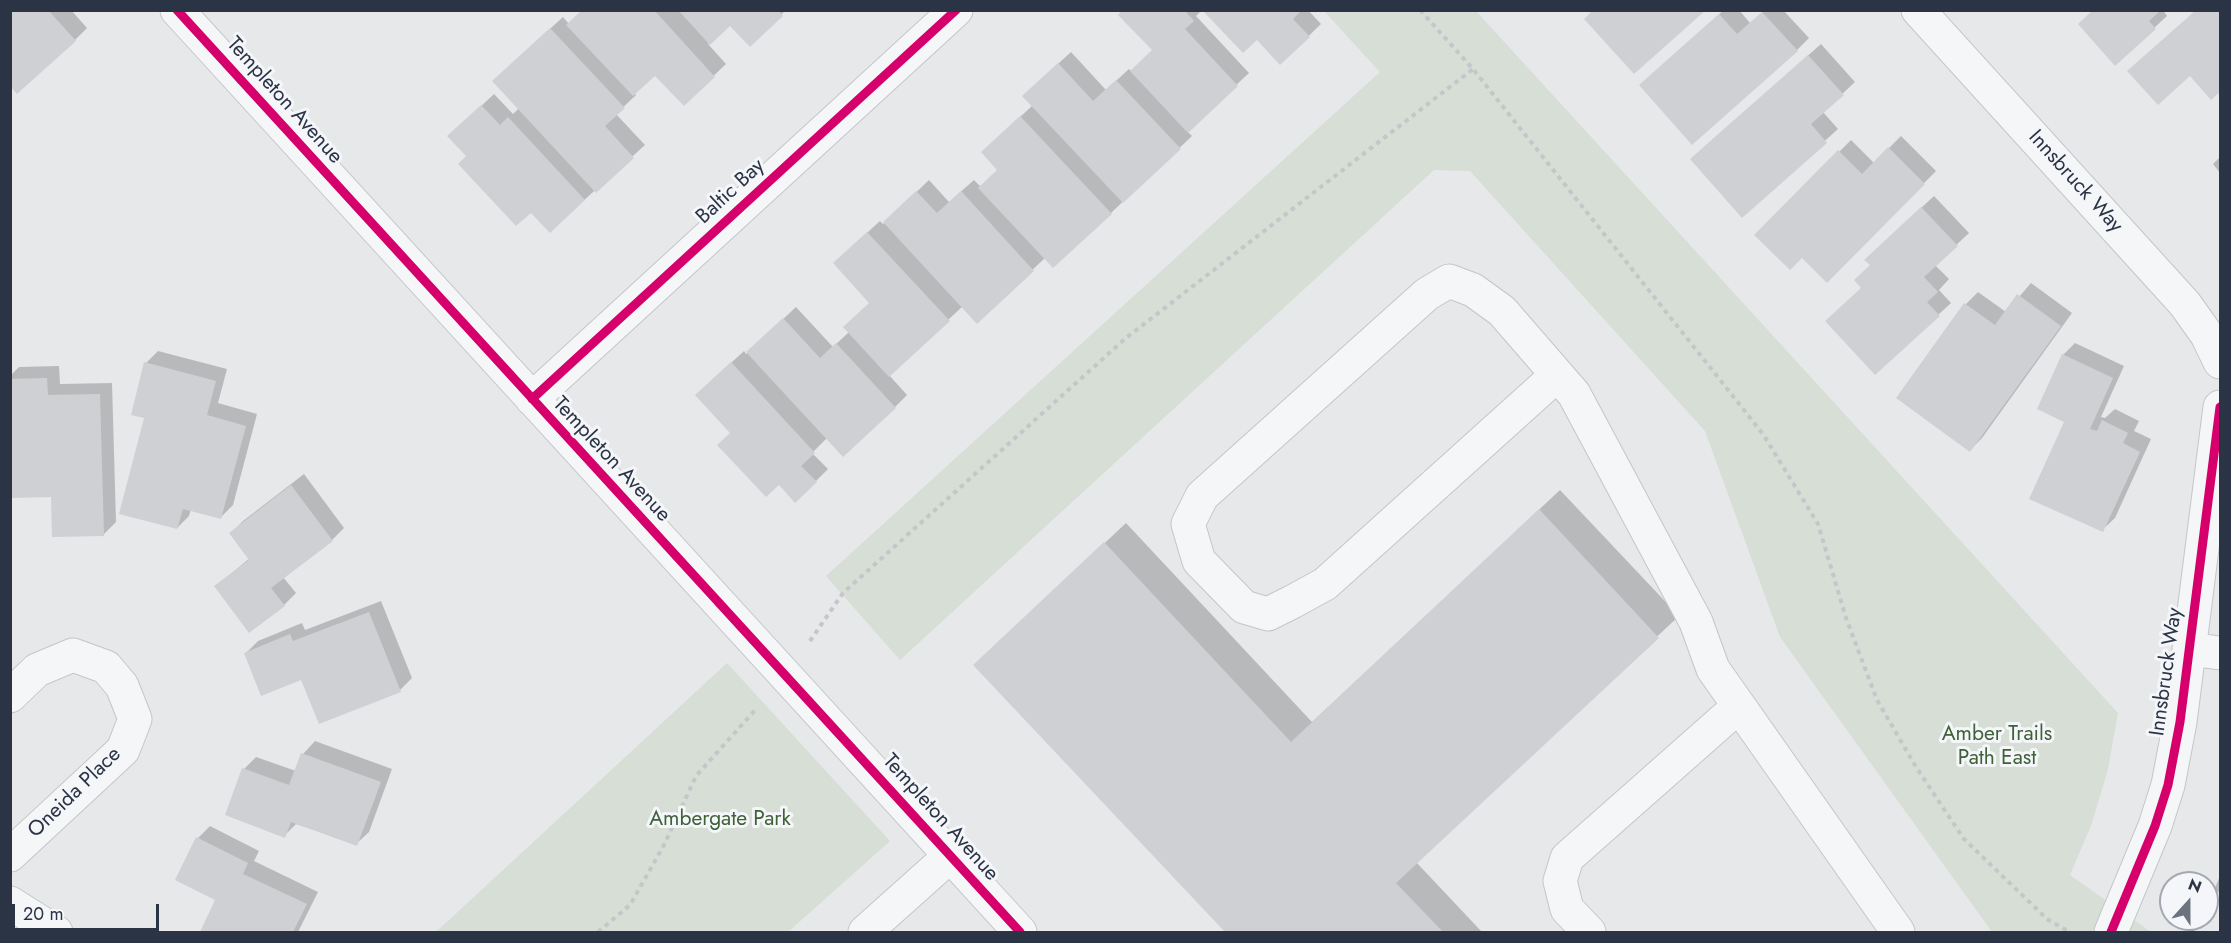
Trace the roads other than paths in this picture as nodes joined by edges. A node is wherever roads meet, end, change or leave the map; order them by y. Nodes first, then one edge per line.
1 (177, 10) edge
2 (956, 10) edge
3 (1918, 10) edge
4 (2220, 362) edge
5 (1557, 375) junction
6 (532, 399) junction
7 (2220, 407) edge
8 (2205, 651) edge
9 (10, 696) edge
10 (1739, 706) junction
11 (10, 855) edge
12 (950, 856) junction
13 (10, 903) edge
14 (56, 933) edge
15 (865, 933) edge
16 (1020, 933) edge
17 (1589, 933) edge
18 (1898, 933) edge
19 (2111, 933) edge

1 - 6 street, Templeton Avenue
2 - 6 street, Baltic Bay
3 - 4 street, Innsbruck Way
5 - 5 street
5 - 10 street
6 - 12 street, Templeton Avenue
7 - 8 street, Innsbruck Way
8 - 19 street, Innsbruck Way
9 - 11 street, Oneida Place
10 - 17 street
10 - 18 street
12 - 15 street
12 - 16 street, Templeton Avenue
13 - 14 street

